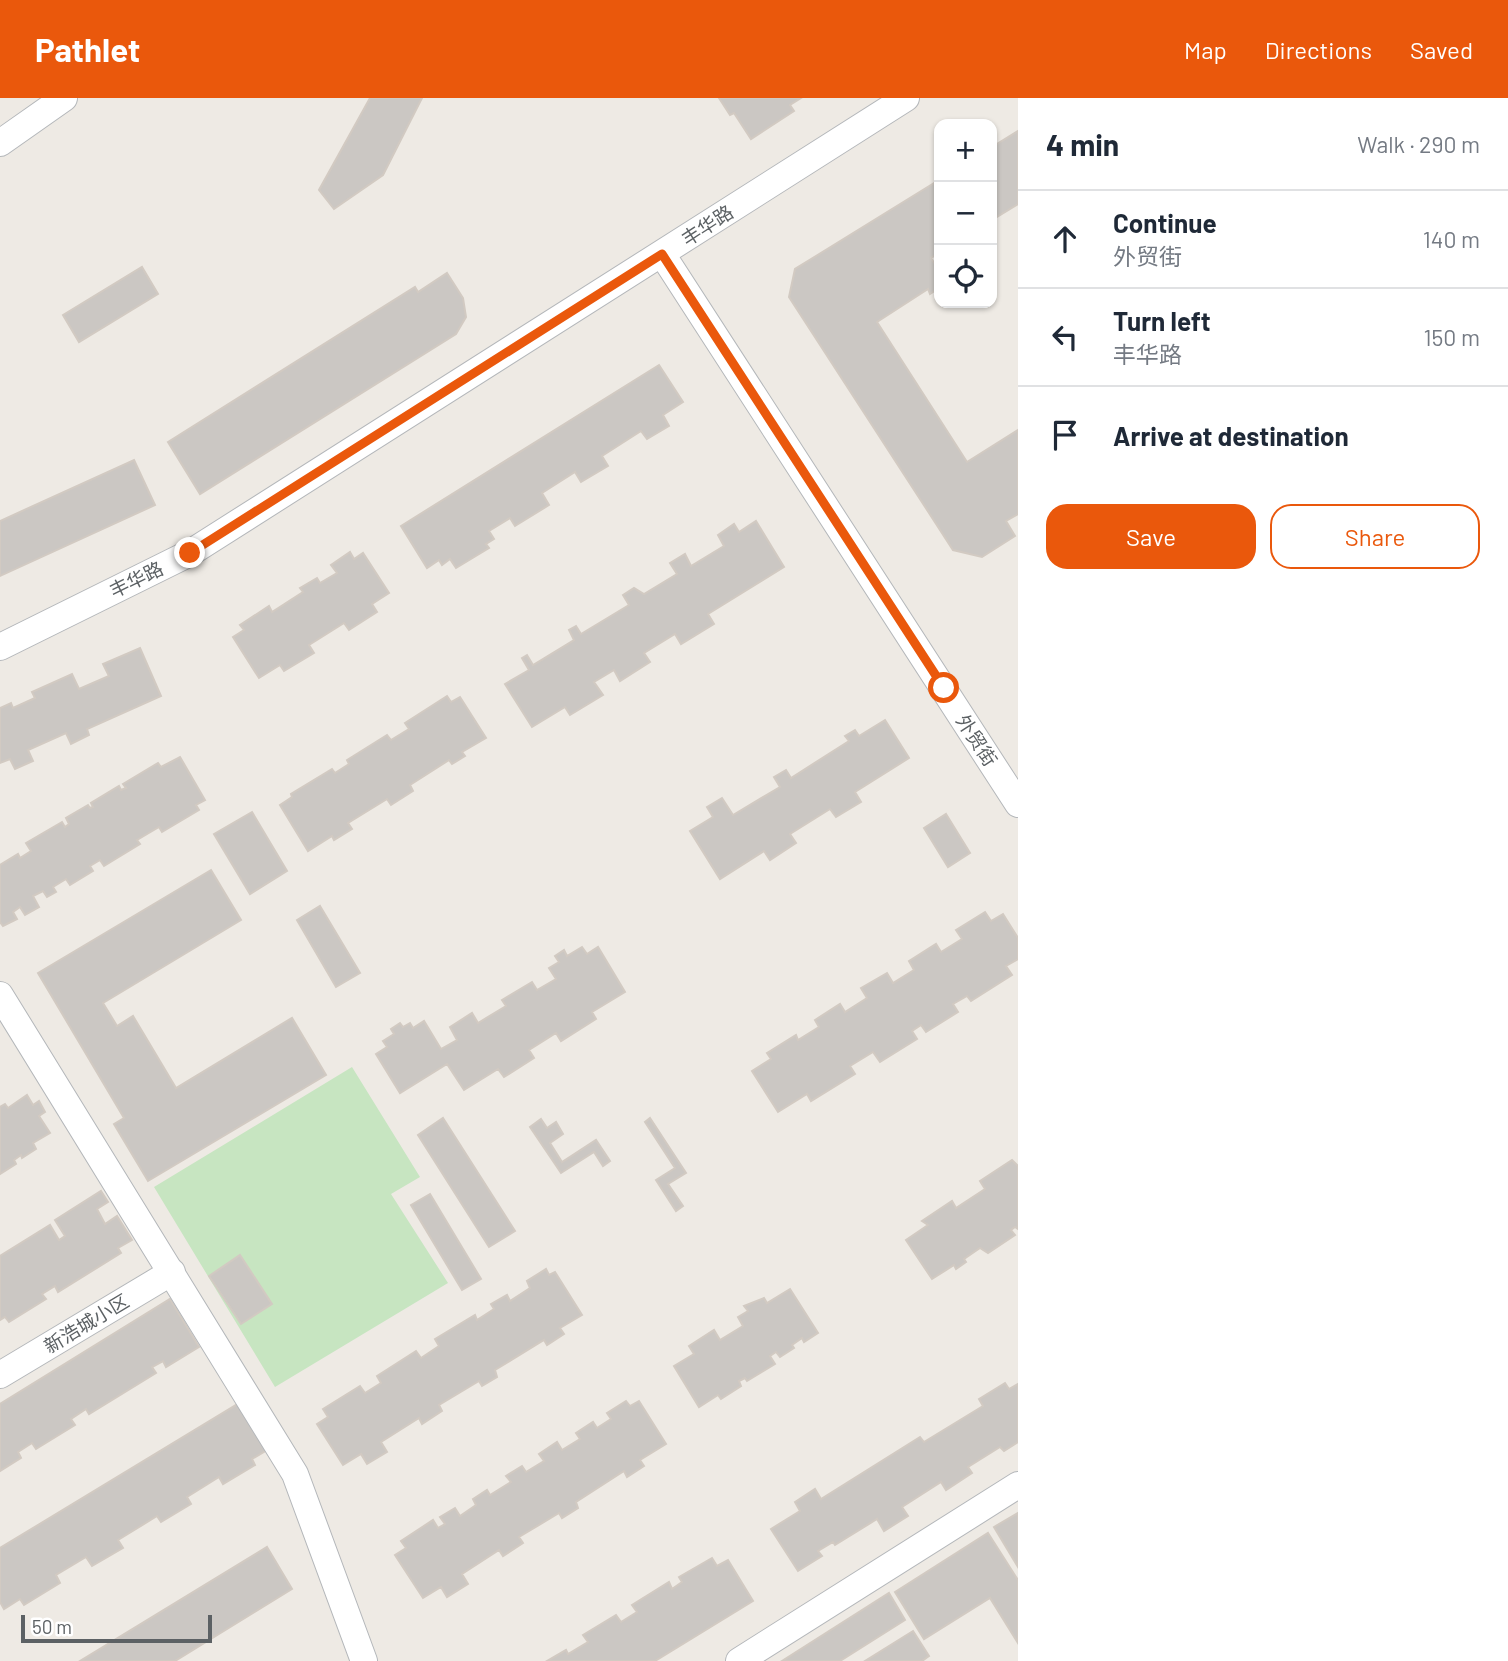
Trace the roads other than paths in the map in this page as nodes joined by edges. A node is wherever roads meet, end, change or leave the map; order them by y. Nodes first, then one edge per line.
1 (64, 98) edge
2 (906, 98) edge
3 (0, 143) edge
4 (662, 254) junction
5 (0, 648) edge
6 (1018, 803) edge
7 (0, 995) edge
8 (172, 1272) junction
9 (0, 1375) edge
10 (1018, 1485) edge
11 (364, 1661) edge
12 (739, 1661) edge

1 - 3 street
2 - 4 street, 丰华路
4 - 5 street, 丰华路
4 - 6 street, 外贸街
7 - 8 street
8 - 9 street, 新浩城小区
8 - 11 street
10 - 12 street

